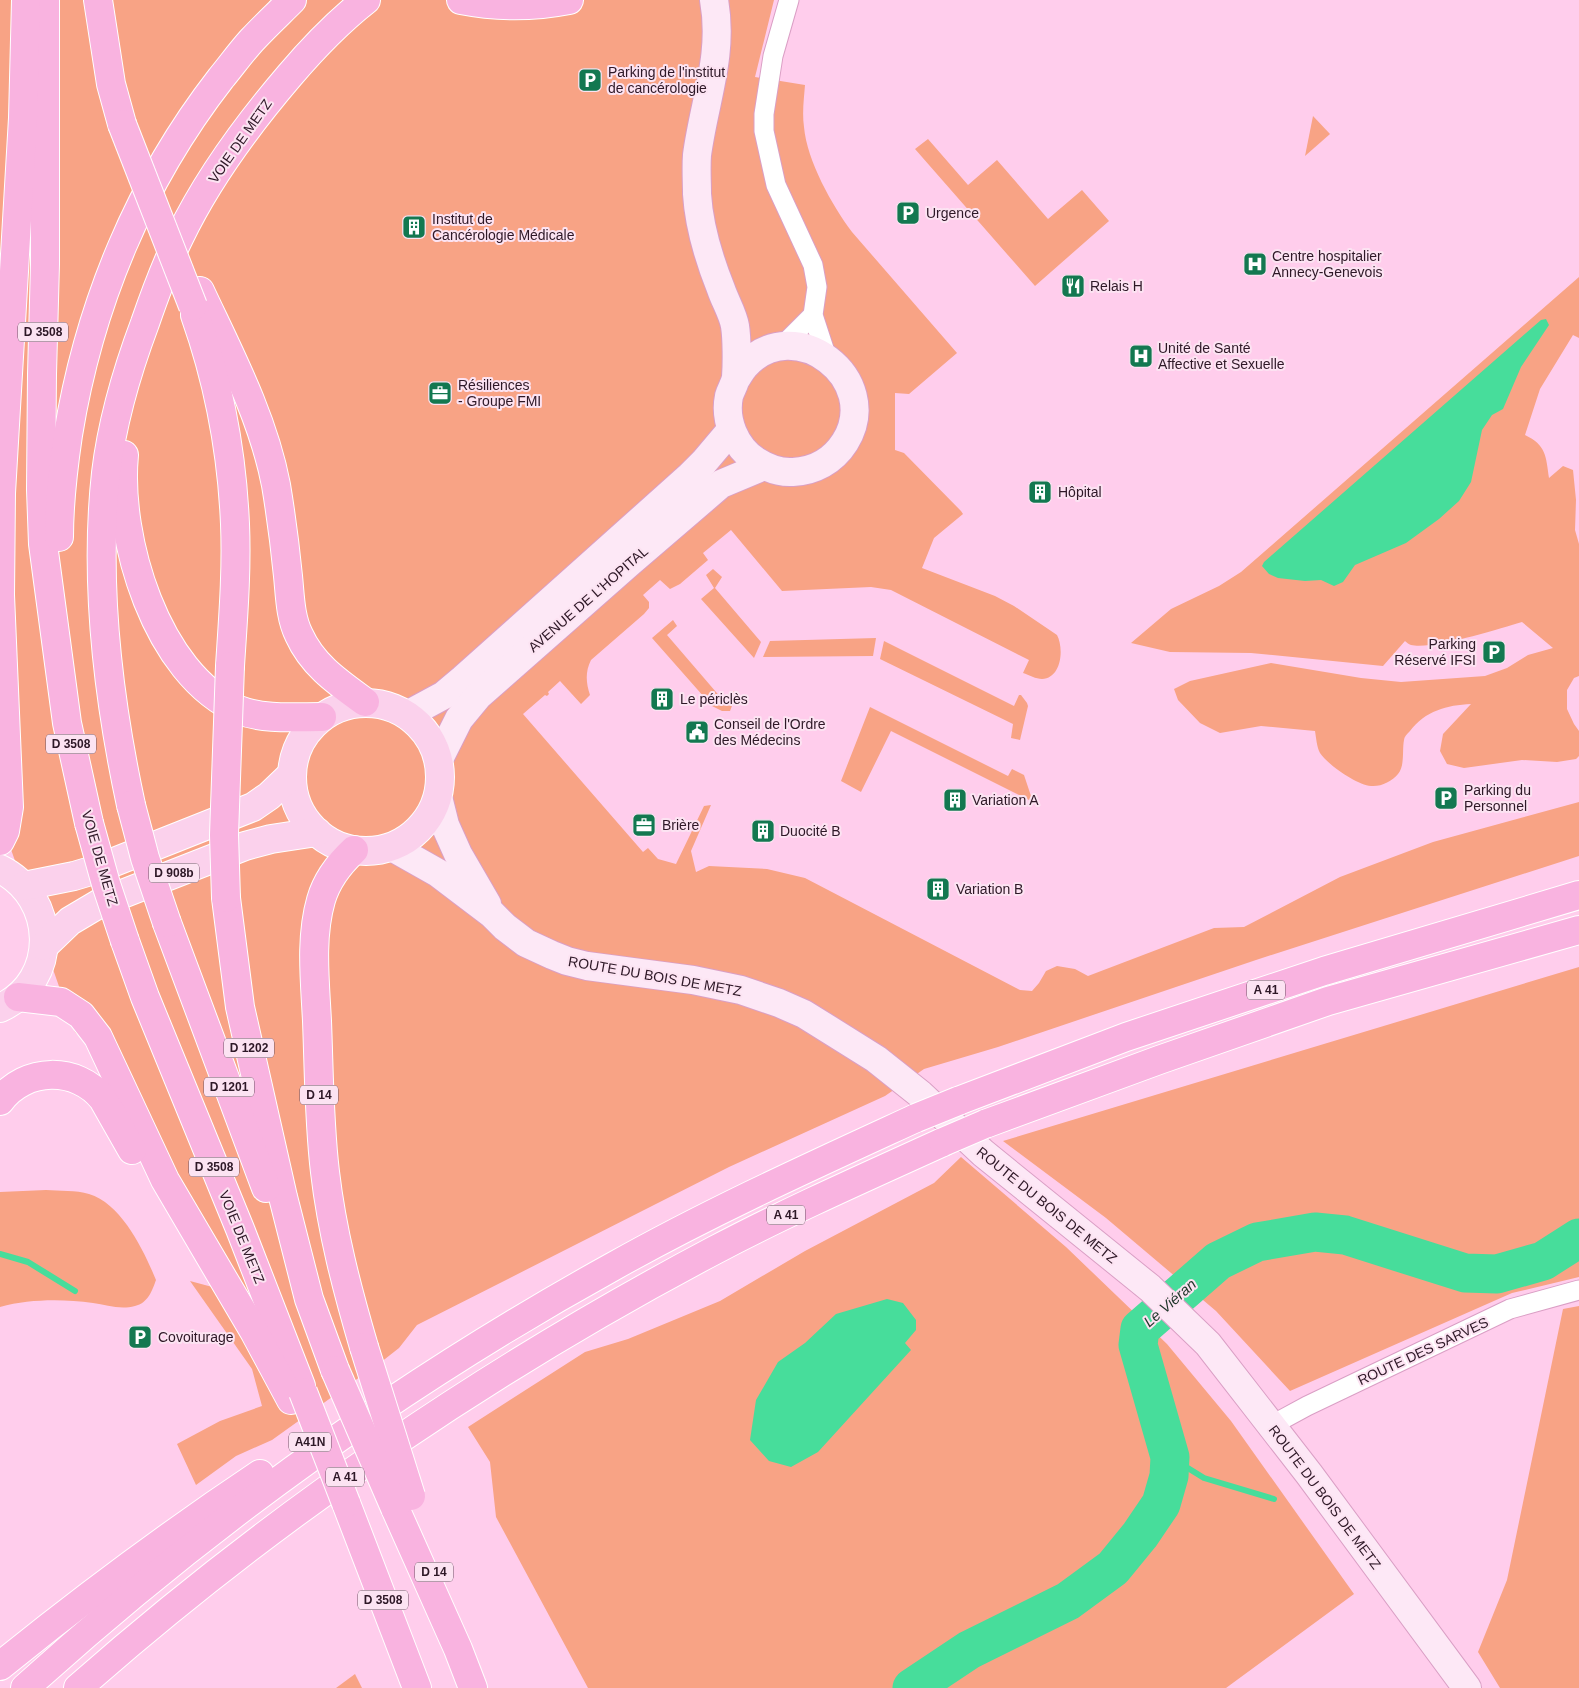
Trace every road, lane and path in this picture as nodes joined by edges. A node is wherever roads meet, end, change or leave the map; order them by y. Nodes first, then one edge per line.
1 (26, 0) edge
2 (40, 0) edge
3 (45, 0) edge
4 (98, 0) edge
5 (292, 0) edge
6 (366, 0) edge
7 (461, 0) edge
8 (569, 0) edge
9 (714, 0) edge
10 (789, 0) edge
11 (23, 118) junction
12 (196, 299) junction
13 (150, 308) junction
14 (813, 315) junction
15 (735, 325) junction
16 (777, 348) junction
17 (827, 358) junction
18 (736, 379) junction
19 (732, 430) junction
20 (764, 466) junction
21 (0, 597) edge
22 (59, 664) junction
23 (365, 702) junction
24 (407, 715) junction
25 (322, 717) junction
26 (438, 759) junction
27 (292, 774) junction
28 (438, 797) junction
29 (317, 832) junction
30 (0, 841) edge
31 (392, 847) junction
32 (354, 850) junction
33 (0, 869) edge
34 (24, 886) junction
35 (1579, 895) edge
36 (492, 914) junction
37 (1579, 930) edge
38 (44, 946) junction
39 (9, 1002) edge
40 (0, 1100) edge
41 (1579, 1290) edge
42 (232, 1292) junction
43 (309, 1299) junction
44 (474, 1347) junction
45 (297, 1396) junction
46 (1272, 1425) junction
47 (403, 1502) junction
48 (0, 1666) edge
49 (412, 1677) edge
50 (25, 1688) edge
51 (78, 1688) edge
52 (473, 1688) edge
53 (1467, 1688) edge

1 - 11 highway
2 - 11 highway
3 - 22 highway, D 3508
4 - 12 highway, bridge
5 - 22 highway
6 - 13 highway, VOIE DE METZ
7 - 8 highway
9 - 15 street
10 - 14 street
11 - 21 highway
12 - 23 highway
12 - 43 highway, D 1202, bridge
13 - 25 highway
13 - 43 highway, D 1201, bridge
14 - 16 street
14 - 17 street
15 - 16 street
15 - 18 street
16 - 17 street
16 - 18 street
17 - 20 street
18 - 19 street
19 - 20 street
19 - 24 street, AVENUE DE L'HOPITAL
20 - 26 street, AVENUE DE L'HOPITAL
21 - 30 highway
22 - 45 highway, VOIE DE METZ / D 3508, bridge
23 - 24 main road
23 - 25 main road
24 - 26 main road
25 - 27 main road
26 - 28 main road
27 - 29 main road
27 - 34 main road, D 908b
28 - 31 main road
28 - 36 street, ROUTE DU BOIS DE METZ
29 - 32 main road
29 - 38 main road, D 908b
31 - 32 main road
31 - 36 street, ROUTE DU BOIS DE METZ
32 - 47 highway, D 14, bridge
33 - 34 main road
34 - 38 main road
35 - 44 highway, A 41, bridge
36 - 46 street, ROUTE DU BOIS DE METZ
37 - 51 highway, A 41, bridge
38 - 39 main road
39 - 42 highway
40 - 42 highway
41 - 46 street, ROUTE DES SARVES
42 - 45 highway
43 - 47 highway, bridge
44 - 48 highway, A41N
44 - 50 highway, A 41
45 - 49 highway, VOIE DE METZ / D 3508, bridge
46 - 53 street, ROUTE DU BOIS DE METZ
47 - 52 highway, D 14

